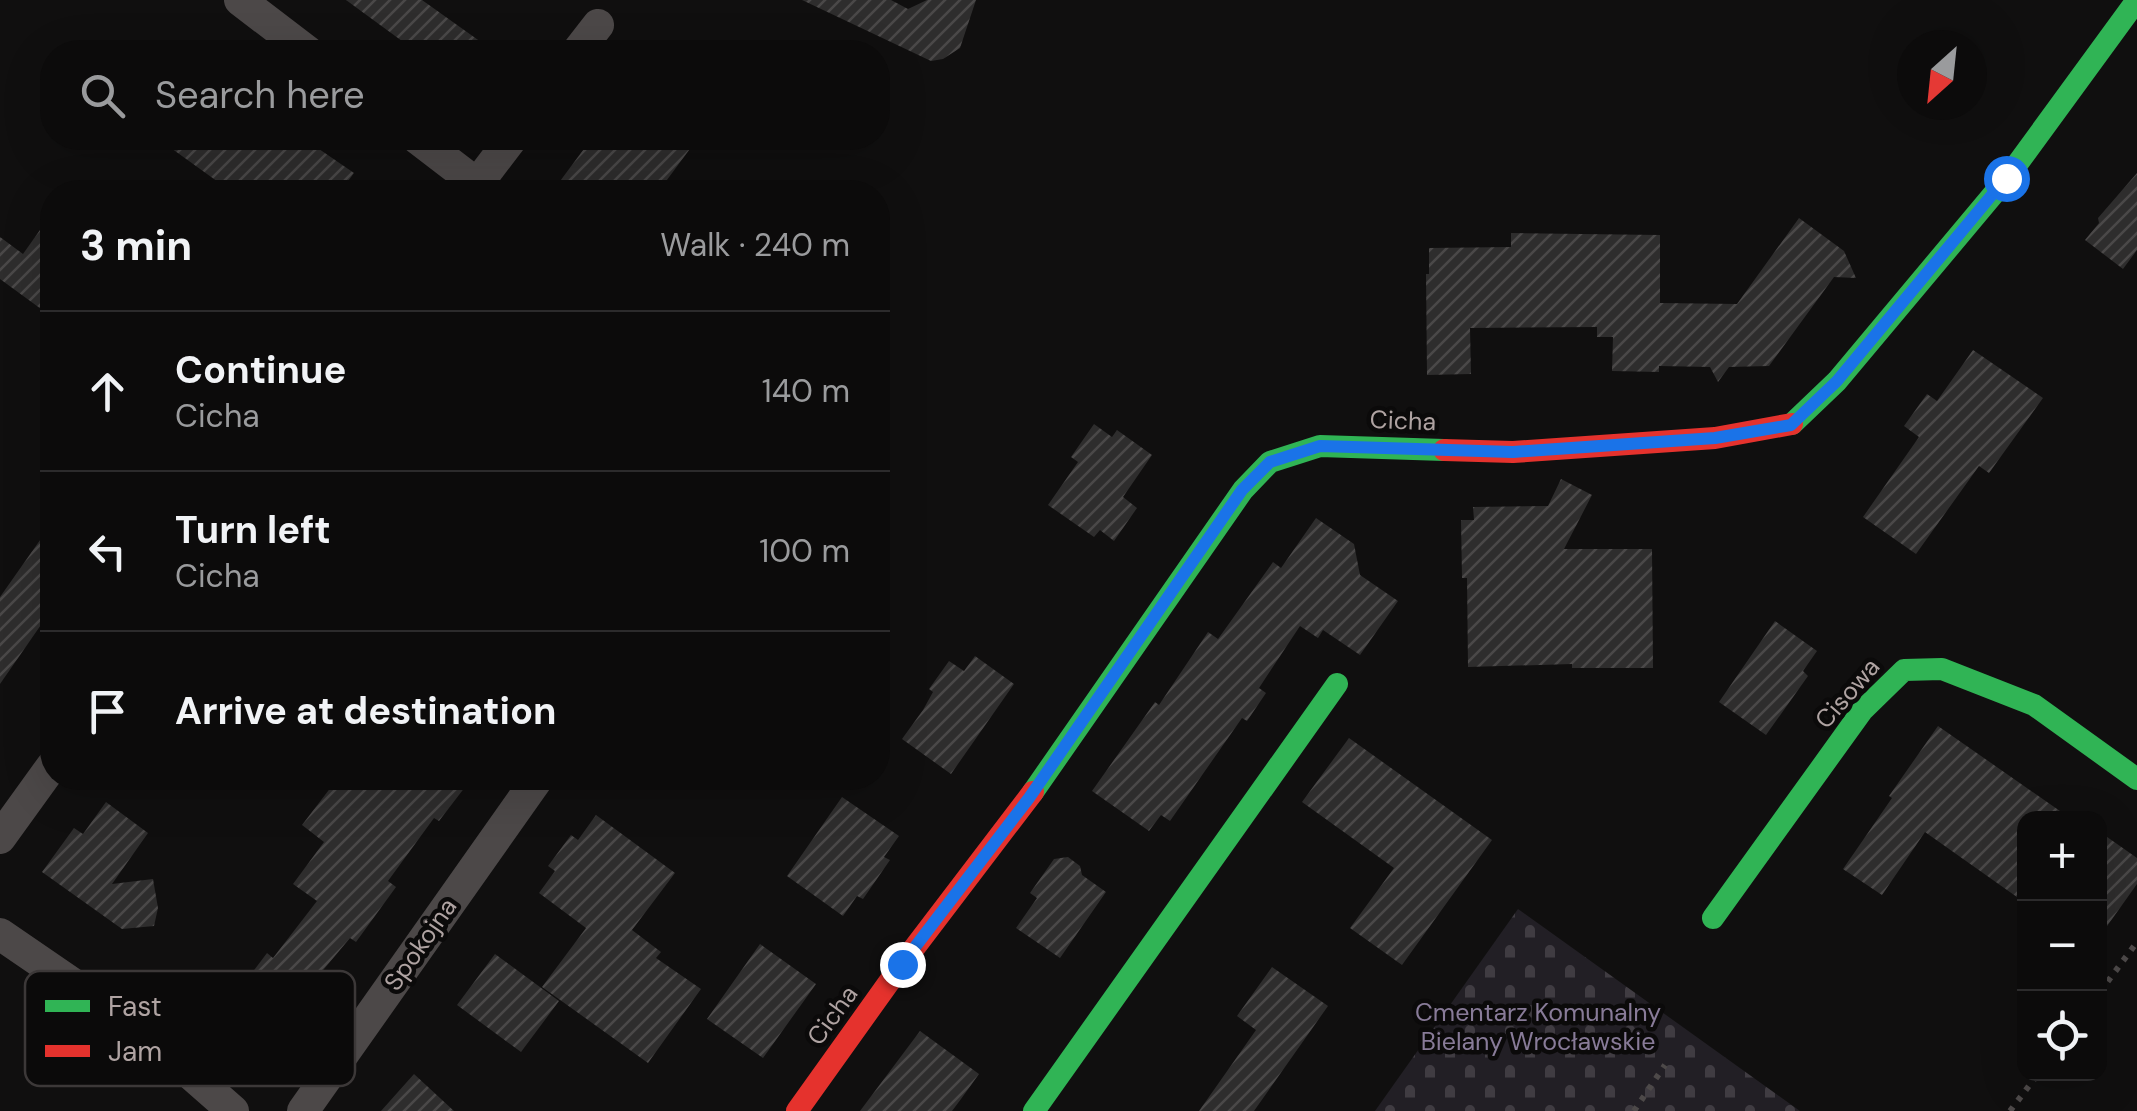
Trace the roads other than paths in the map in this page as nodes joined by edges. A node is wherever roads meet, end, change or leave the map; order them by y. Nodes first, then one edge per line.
1 (240, 0) edge
2 (2137, 0) edge
3 (598, 25) dead end
4 (292, 40) edge
5 (587, 40) edge
6 (431, 150) edge
7 (503, 150) edge
8 (465, 180) edge
9 (480, 180) edge
10 (1337, 684) dead end
11 (2137, 778) edge
12 (40, 783) edge
13 (530, 790) edge
14 (0, 838) edge
15 (1714, 918) dead end
16 (0, 934) edge
17 (54, 971) edge
18 (355, 1037) edge
19 (205, 1086) edge
20 (321, 1086) edge
21 (233, 1111) edge
22 (303, 1111) edge
23 (796, 1111) edge
24 (1034, 1111) edge

1 - 4 street
2 - 23 street, Cicha
3 - 5 street
6 - 8 street
7 - 9 street
10 - 24 street
11 - 15 street, Cisowa
12 - 14 street
13 - 18 street, Spokojna
16 - 17 street
19 - 21 street
20 - 22 street, Spokojna

